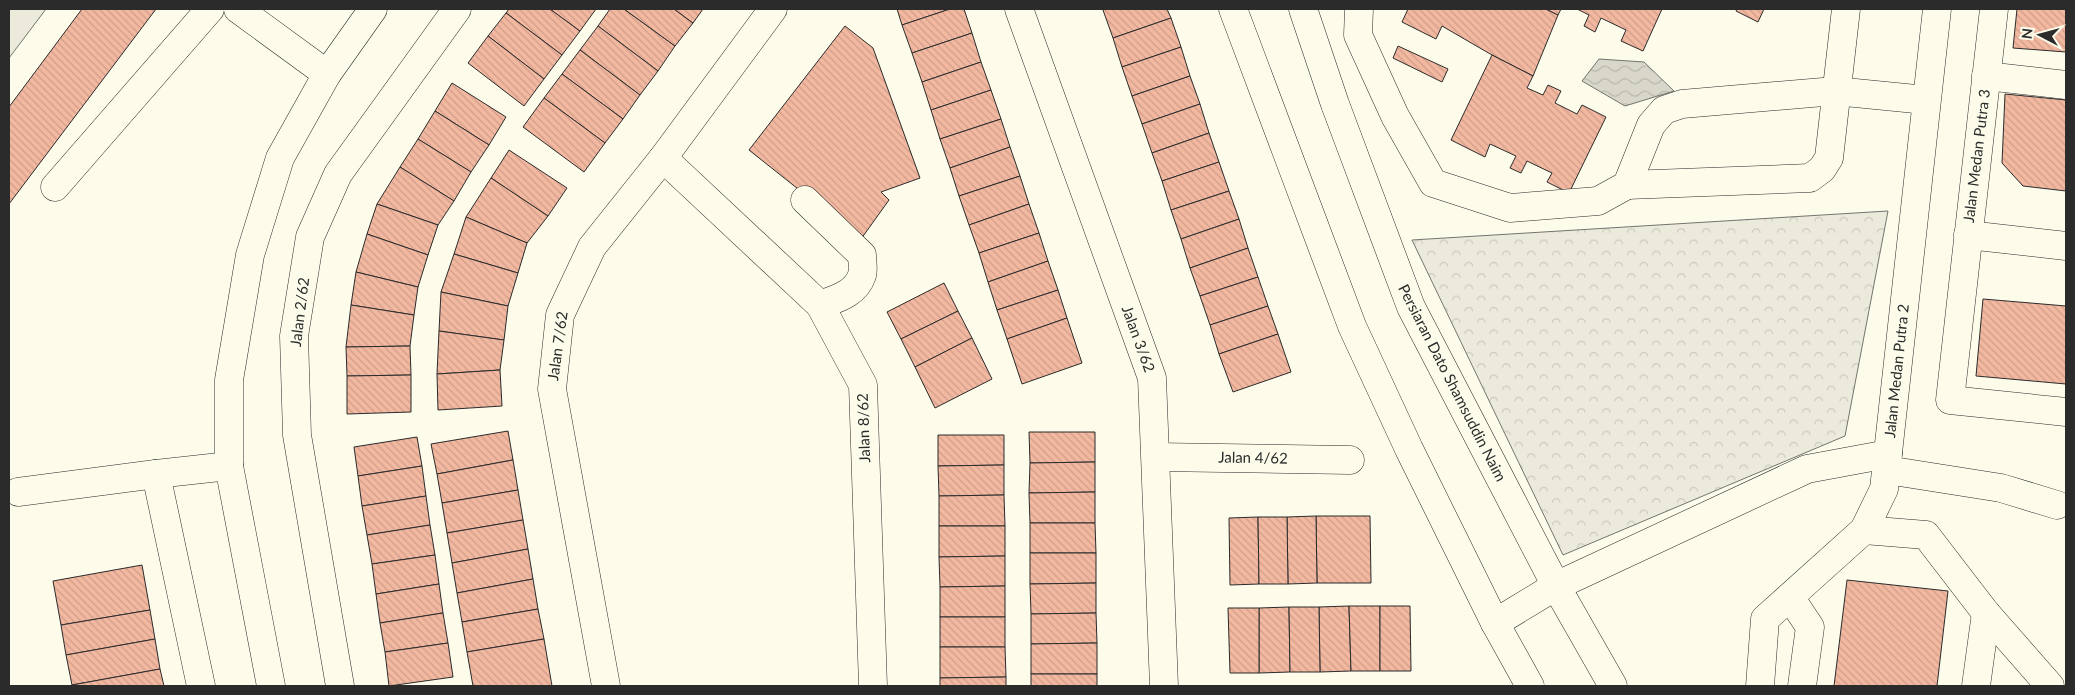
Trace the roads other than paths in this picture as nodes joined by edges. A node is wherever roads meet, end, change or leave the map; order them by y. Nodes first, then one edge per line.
1 (210, 9) edge
2 (238, 9) edge
3 (373, 9) edge
4 (457, 9) edge
5 (773, 9) edge
6 (1019, 9) edge
7 (1233, 9) edge
8 (1303, 9) edge
9 (1359, 9) edge
10 (1846, 9) edge
11 (1938, 9) edge
12 (1994, 9) edge
13 (327, 74) junction
14 (1986, 76) junction
15 (2066, 85) edge
16 (1835, 91) junction
17 (1926, 100) junction
18 (663, 158) junction
19 (1627, 186) junction
20 (55, 187) dead end
21 (805, 200) dead end
22 (1968, 235) junction
23 (2066, 246) edge
24 (820, 305) junction
25 (2066, 412) edge
26 (1156, 457) junction
27 (1350, 460) dead end
28 (1888, 462) junction
29 (229, 466) junction
30 (156, 474) junction
31 (18, 492) dead end
32 (2057, 505) dead end
33 (1864, 530) junction
34 (1556, 586) junction
35 (1790, 597) junction
36 (1986, 613) junction
37 (1495, 623) junction
38 (201, 686) edge
39 (271, 686) edge
40 (340, 686) edge
41 (606, 686) edge
42 (873, 686) edge
43 (1164, 686) edge
44 (1530, 686) edge
45 (1613, 686) edge
46 (1760, 686) edge
47 (1802, 686) edge
48 (1976, 686) edge
49 (2050, 686) edge

1 - 20 street
2 - 13 street
3 - 13 street
4 - 40 street, Jalan 2/62
5 - 18 street, Jalan 7/62
6 - 26 street, Jalan 3/62
7 - 37 street
8 - 34 street, Persiaran Dato Shamsuddin Naim
9 - 19 street
10 - 16 street
11 - 17 street, Jalan Medan Putra 2
12 - 14 street, Jalan Medan Putra 3
13 - 29 street
14 - 15 street
14 - 22 street, Jalan Medan Putra 3
16 - 17 street
16 - 19 street
16 - 19 street
17 - 28 street, Jalan Medan Putra 2
18 - 24 street, Jalan 8/62
18 - 41 street, Jalan 7/62
21 - 24 street
22 - 23 street, Jalan Medan Putra 3
22 - 25 street
24 - 42 street, Jalan 8/62
26 - 27 street, Jalan 4/62
26 - 43 street, Jalan 3/62
28 - 32 street
28 - 33 street
28 - 34 street, Jalan Medan Putra 2
29 - 30 street
29 - 39 street
30 - 31 street
30 - 38 street
33 - 35 street
33 - 36 street
34 - 37 street, Jalan Medan Putra 2
34 - 45 street, Persiaran Dato Shamsuddin Naim
35 - 46 street
35 - 47 street
36 - 48 street
36 - 49 street
37 - 44 street

